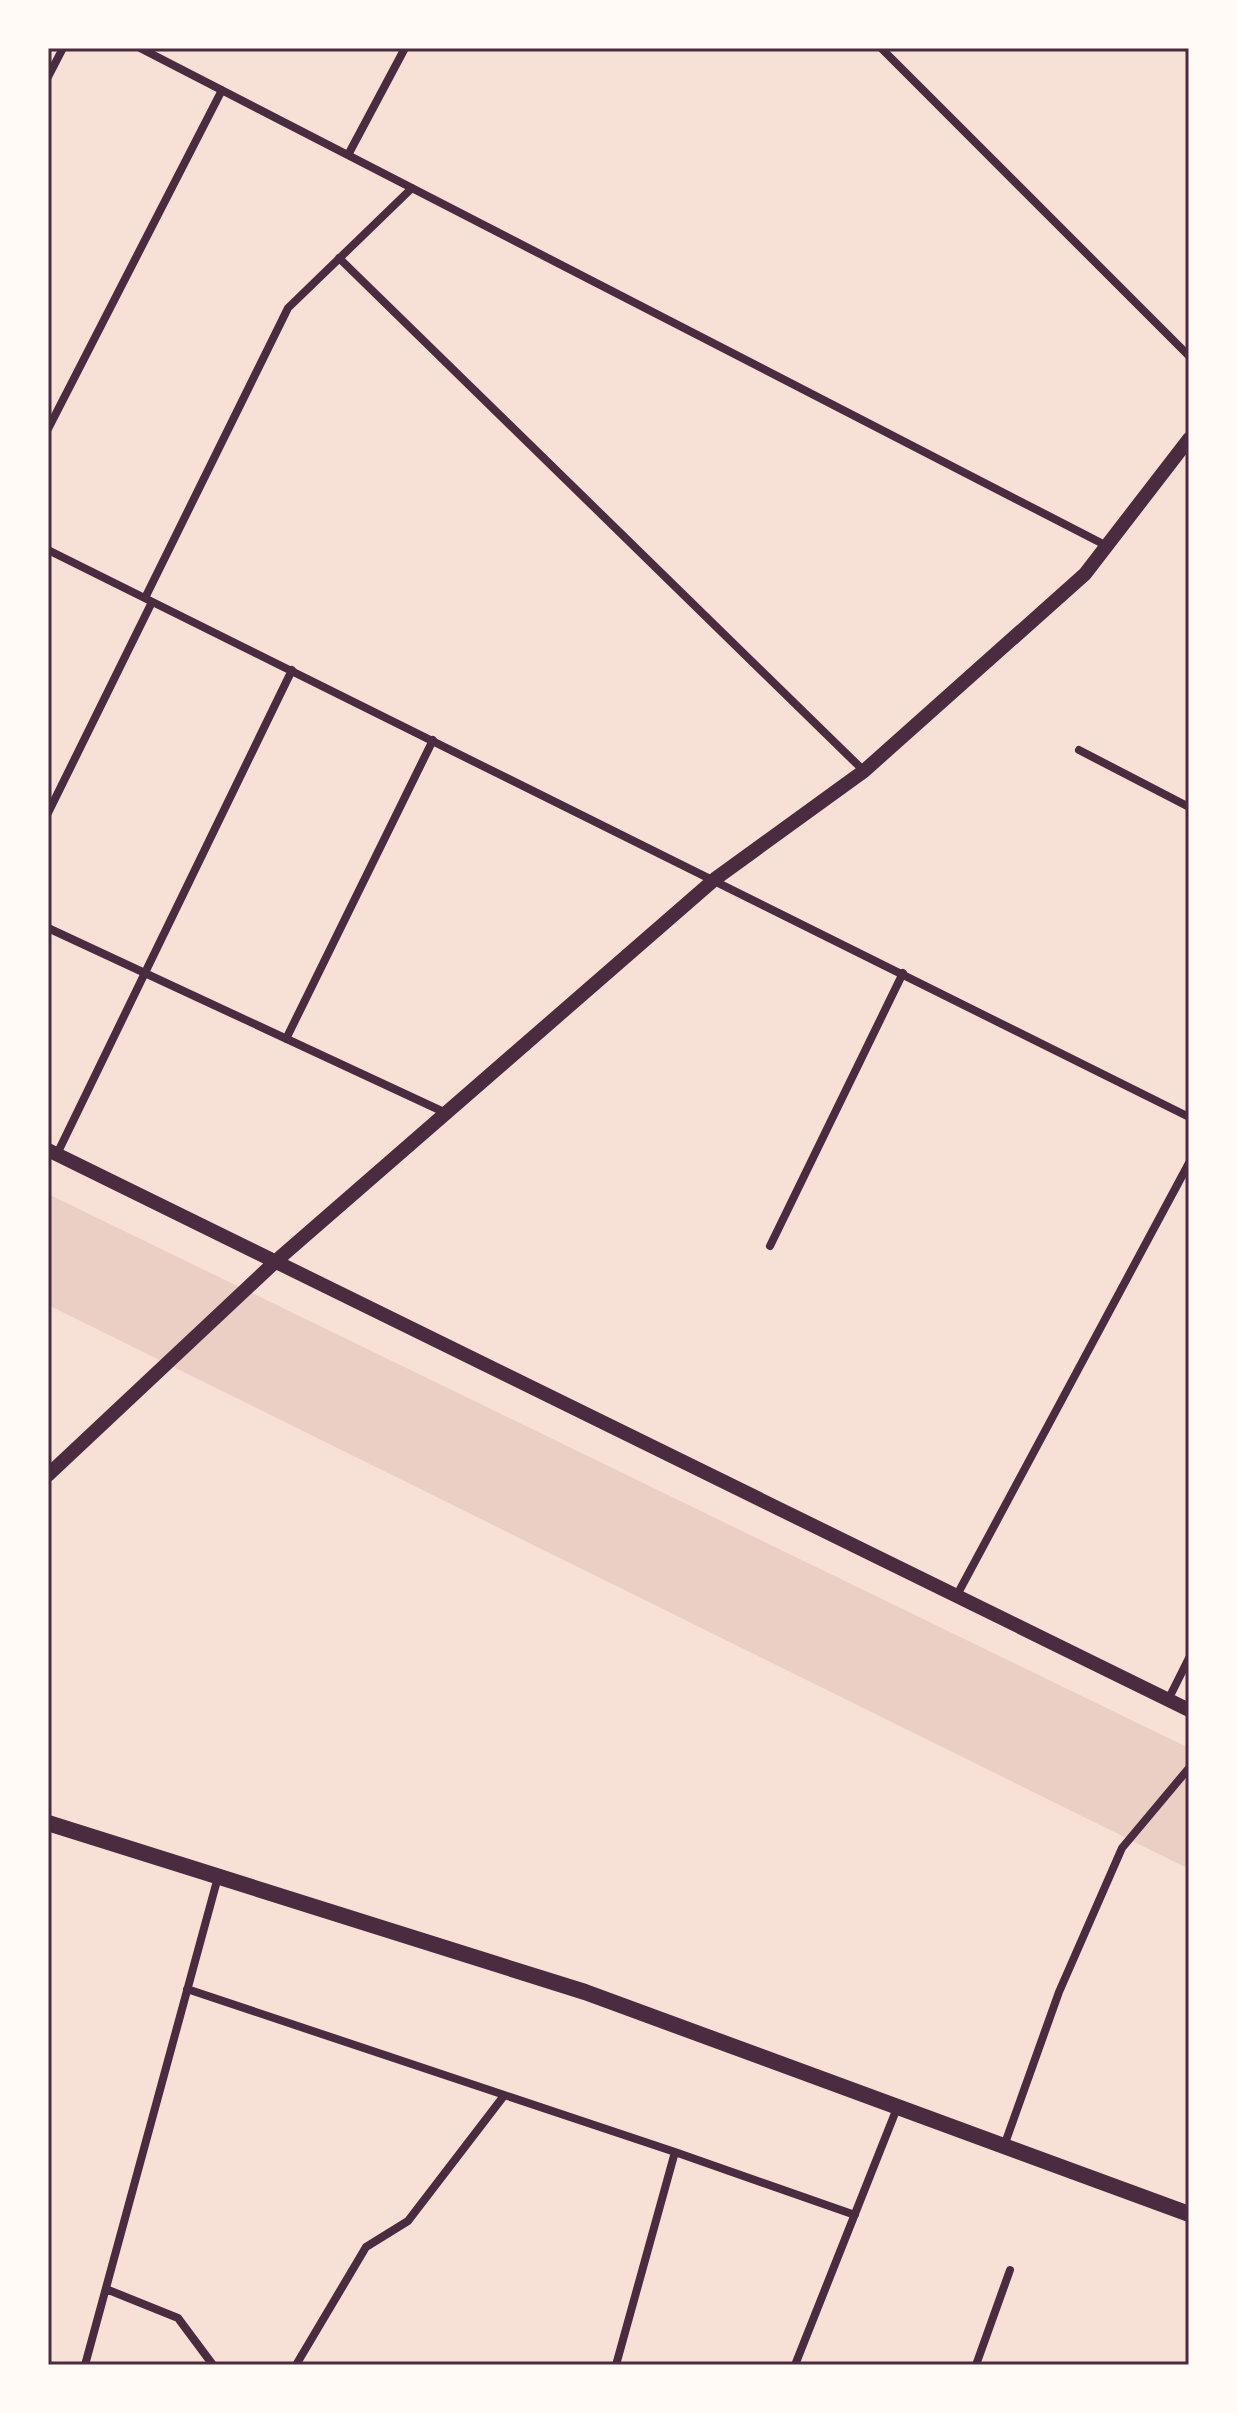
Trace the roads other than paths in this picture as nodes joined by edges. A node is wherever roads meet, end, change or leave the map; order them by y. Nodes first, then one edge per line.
1 (63, 48) edge
2 (140, 48) edge
3 (405, 48) edge
4 (881, 48) edge
5 (48, 77) edge
6 (222, 90) junction
7 (348, 155) junction
8 (412, 188) junction
9 (339, 258) junction
10 (1189, 356) edge
11 (48, 429) edge
12 (1189, 439) edge
13 (1107, 546) junction
14 (48, 550) edge
15 (148, 600) junction
16 (292, 670) junction
17 (433, 740) junction
18 (1079, 750) dead end
19 (864, 771) junction
20 (1189, 807) edge
21 (48, 813) edge
22 (715, 879) junction
23 (48, 928) edge
24 (143, 973) junction
25 (903, 973) junction
26 (286, 1039) junction
27 (446, 1113) junction
28 (1189, 1117) edge
29 (53, 1152) edge
30 (1189, 1163) edge
31 (770, 1246) dead end
32 (276, 1261) junction
33 (48, 1475) edge
34 (957, 1595) junction
35 (1189, 1658) edge
36 (1168, 1700) junction
37 (1189, 1710) edge
38 (1189, 1768) edge
39 (48, 1823) edge
40 (218, 1876) junction
41 (187, 1989) junction
42 (503, 2097) junction
43 (897, 2108) junction
44 (1004, 2146) junction
45 (675, 2152) junction
46 (1189, 2214) edge
47 (855, 2215) junction
48 (1010, 2270) dead end
49 (106, 2289) junction
50 (85, 2365) edge
51 (213, 2365) edge
52 (296, 2365) edge
53 (616, 2365) edge
54 (795, 2365) edge
55 (976, 2365) edge

1 - 5 street
2 - 6 street
3 - 7 street
4 - 10 street
6 - 7 street
6 - 11 street
7 - 8 street
8 - 9 street
8 - 13 street
9 - 15 street
9 - 19 street
12 - 13 street
13 - 19 street
14 - 15 street
15 - 16 street
15 - 21 street
16 - 17 street
16 - 24 street
17 - 22 street
17 - 26 street
18 - 20 street
19 - 22 street
22 - 25 street
22 - 27 street
23 - 24 street
24 - 26 street
24 - 29 street
25 - 28 street
25 - 31 street
26 - 27 street
27 - 32 street
29 - 32 street
30 - 34 street
32 - 33 street
32 - 34 street
34 - 36 street
35 - 36 street
36 - 37 street
38 - 44 street
39 - 40 main road
40 - 41 street
40 - 43 main road
41 - 42 street
41 - 49 street
42 - 45 street
42 - 52 street
43 - 44 main road
43 - 47 street
44 - 46 main road
45 - 47 street
45 - 53 street
47 - 54 street
48 - 55 street
49 - 50 street
49 - 51 street

